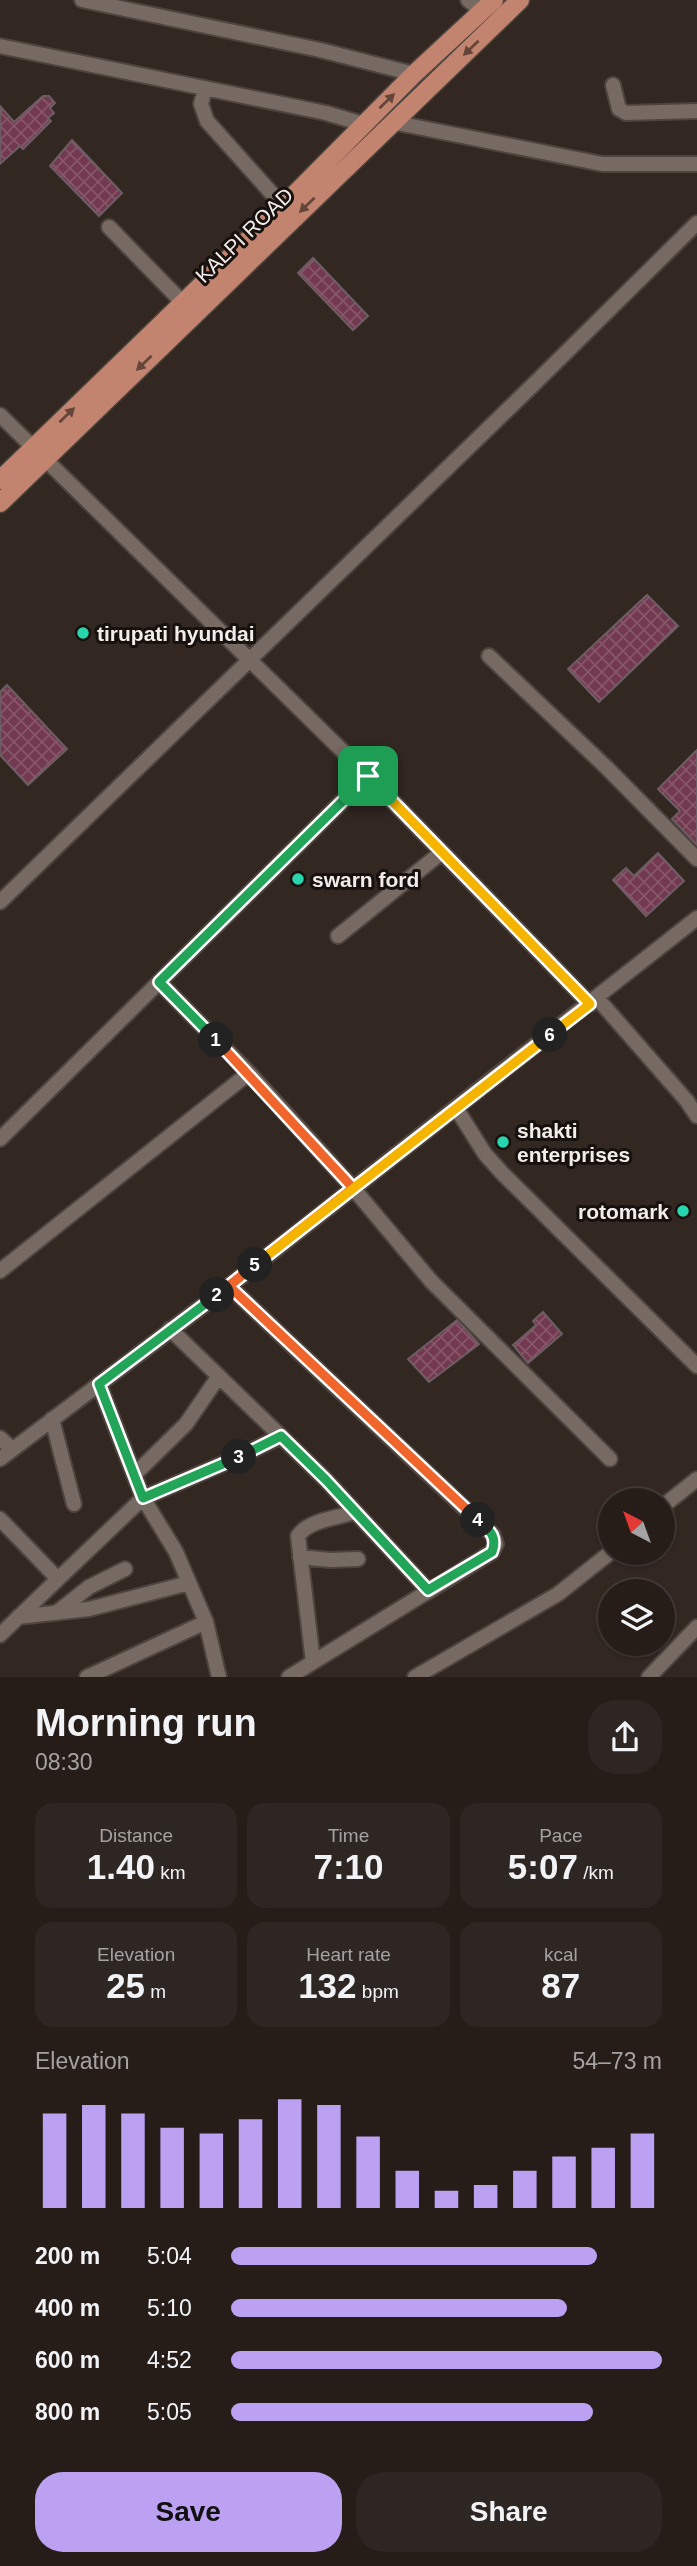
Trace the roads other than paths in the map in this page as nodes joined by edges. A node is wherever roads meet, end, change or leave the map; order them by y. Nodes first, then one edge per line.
1 (82, 0) edge
2 (520, 0) edge
3 (481, 4) edge
4 (0, 46) edge
5 (414, 74) junction
6 (613, 85) dead end
7 (205, 89) junction
8 (697, 111) edge
9 (392, 122) junction
10 (363, 124) junction
11 (697, 164) edge
12 (283, 206) junction
13 (697, 223) edge
14 (109, 227) dead end
15 (183, 303) junction
16 (0, 415) edge
17 (39, 454) junction
18 (0, 480) edge
19 (0, 503) edge
20 (489, 656) dead end
21 (249, 660) junction
22 (368, 776) junction
23 (442, 852) junction
24 (697, 859) edge
25 (0, 902) edge
26 (697, 918) edge
27 (338, 936) dead end
28 (159, 982) junction
29 (594, 1001) junction
30 (248, 1073) junction
31 (456, 1108) junction
32 (697, 1116) edge
33 (0, 1139) edge
34 (353, 1188) junction
35 (0, 1271) edge
36 (229, 1286) junction
37 (170, 1329) junction
38 (697, 1366) edge
39 (219, 1376) junction
40 (99, 1384) junction
41 (52, 1419) junction
42 (281, 1436) junction
43 (0, 1438) edge
44 (6, 1454) edge
45 (610, 1459) dead end
46 (134, 1475) junction
47 (697, 1479) edge
48 (676, 1496) edge
49 (143, 1498) junction
50 (74, 1504) dead end
51 (355, 1512) junction
52 (0, 1519) edge
53 (300, 1558) junction
54 (358, 1559) dead end
55 (598, 1562) edge
56 (125, 1569) dead end
57 (58, 1579) junction
58 (189, 1583) junction
59 (428, 1590) junction
60 (55, 1614) junction
61 (18, 1617) junction
62 (206, 1622) junction
63 (697, 1627) edge
64 (0, 1635) edge
65 (313, 1662) junction
66 (87, 1677) edge
67 (219, 1677) edge
68 (289, 1677) edge
69 (415, 1677) edge
70 (649, 1677) edge

1 - 5 street
2 -> 9 main road, KALPI ROAD
3 - 5 main road, KALPI ROAD
4 - 7 street
10 -> 5 main road, KALPI ROAD
6 - 8 street
7 - 10 street
7 - 12 street
9 - 11 street
9 -> 17 main road, KALPI ROAD
10 - 12 main road, KALPI ROAD
12 - 15 main road, KALPI ROAD
13 - 21 street
14 - 15 street
17 -> 15 main road, KALPI ROAD
16 - 17 street
17 - 18 main road, KALPI ROAD
17 - 19 main road, KALPI ROAD
17 - 21 street
20 - 24 street
21 - 22 street
21 - 25 street
22 - 23 street
22 - 28 street
23 - 27 street
23 - 29 street
26 - 29 street
28 - 30 street
28 - 33 street
29 - 31 street
29 - 32 street
30 - 34 street
30 - 35 street
31 - 34 street
31 - 38 street
34 - 36 street
34 - 45 street
36 - 37 street
36 - 59 street
37 - 39 street
37 - 40 street
39 - 42 street
39 - 46 street
40 - 41 street
40 - 46 street
41 - 44 street
41 - 50 street
42 - 49 street
42 - 51 street
43 - 44 street
46 - 49 street
47 - 48 street
49 - 57 street
49 - 58 street
51 - 53 street
51 - 59 street
52 - 57 street
53 - 54 street
53 - 65 street
55 - 69 street
56 - 60 street
57 - 61 street
58 - 60 street
58 - 62 street
59 - 65 street
60 - 61 street
61 - 64 street
62 - 66 street
62 - 67 street
63 - 70 street
65 - 68 street

